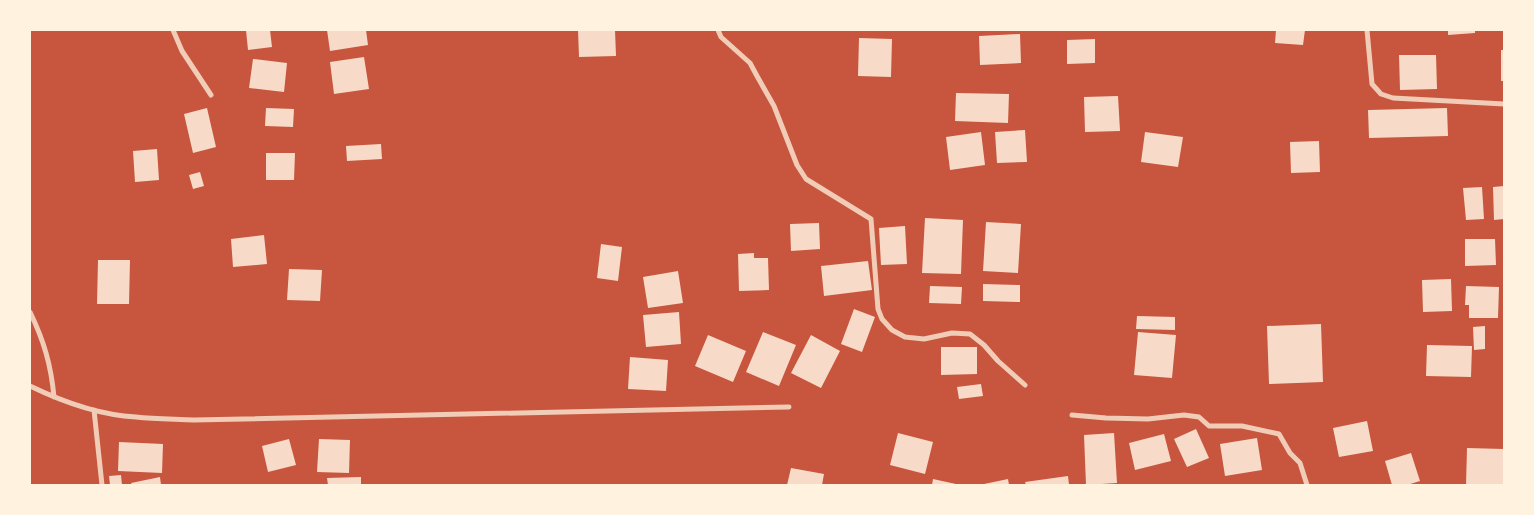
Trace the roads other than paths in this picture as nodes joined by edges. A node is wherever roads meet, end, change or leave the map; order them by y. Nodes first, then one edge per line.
1 (173, 30) edge
2 (718, 30) edge
3 (1367, 30) edge
4 (211, 95) dead end
5 (1504, 104) edge
6 (30, 312) edge
7 (1025, 385) dead end
8 (30, 386) edge
9 (54, 397) junction
10 (789, 407) dead end
11 (94, 410) junction
12 (1072, 415) dead end
13 (102, 485) edge
14 (1307, 485) edge

1 - 4 street
2 - 7 street
3 - 5 street
6 - 9 street
8 - 9 street
9 - 11 street
10 - 11 street
11 - 13 street
12 - 14 street

